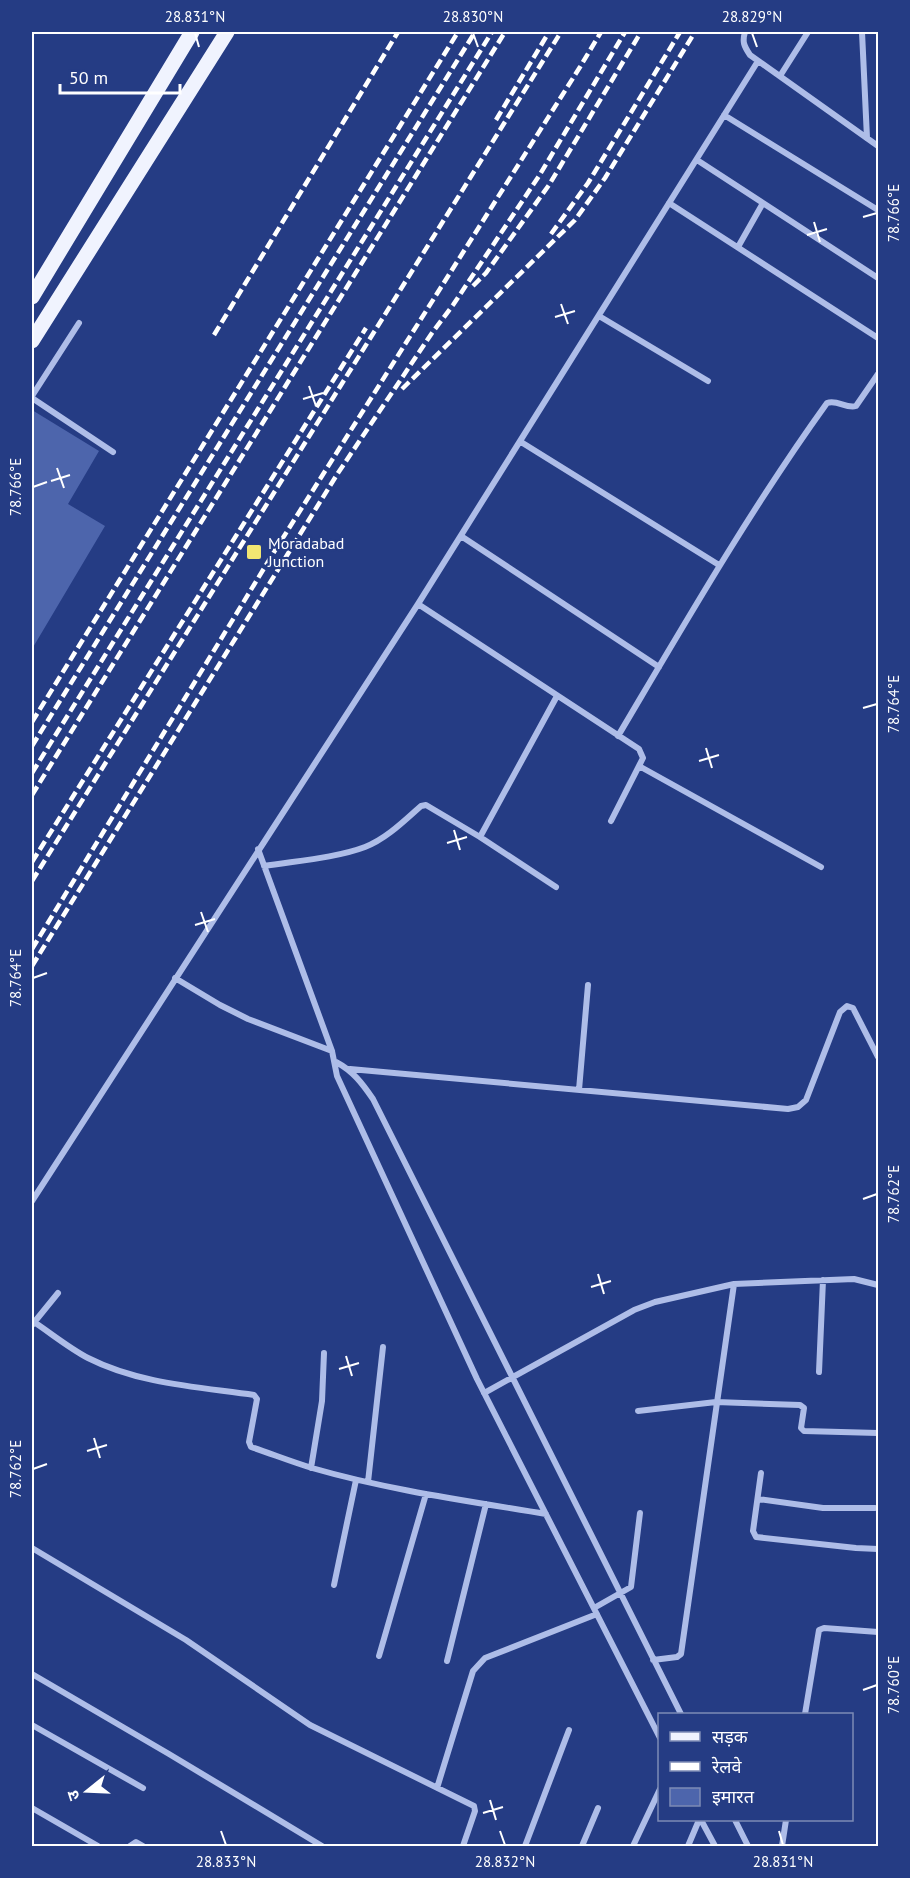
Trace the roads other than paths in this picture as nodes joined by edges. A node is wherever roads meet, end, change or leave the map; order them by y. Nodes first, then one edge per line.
1 (192, 32) edge
2 (228, 32) edge
3 (745, 32) edge
4 (808, 32) edge
5 (862, 32) edge
6 (758, 61) junction
7 (780, 76) junction
8 (724, 115) junction
9 (867, 138) junction
10 (879, 146) edge
11 (697, 160) junction
12 (669, 203) junction
13 (764, 203) junction
14 (879, 210) edge
15 (738, 248) junction
16 (45, 275) junction
17 (879, 278) edge
18 (63, 291) junction
19 (32, 297) edge
20 (599, 316) junction
21 (79, 322) dead end
22 (879, 338) edge
23 (32, 341) edge
24 (879, 374) edge
25 (708, 381) dead end
26 (32, 397) edge
27 (521, 442) junction
28 (113, 452) dead end
29 (461, 536) junction
30 (719, 565) junction
31 (418, 604) junction
32 (659, 668) junction
33 (557, 696) junction
34 (618, 736) junction
35 (639, 766) junction
36 (611, 821) dead end
37 (480, 837) junction
38 (258, 849) junction
39 (264, 866) junction
40 (820, 867) dead end
41 (556, 887) dead end
42 (175, 978) junction
43 (588, 985) dead end
44 (332, 1051) junction
45 (879, 1057) edge
46 (336, 1062) junction
47 (350, 1069) junction
48 (579, 1090) junction
49 (32, 1201) edge
50 (824, 1280) junction
51 (734, 1284) junction
52 (879, 1285) edge
53 (58, 1293) dead end
54 (33, 1323) edge
55 (383, 1347) dead end
56 (324, 1353) dead end
57 (819, 1372) dead end
58 (511, 1378) junction
59 (484, 1393) junction
60 (716, 1402) junction
61 (638, 1411) dead end
62 (879, 1433) edge
63 (311, 1468) junction
64 (761, 1473) dead end
65 (356, 1480) junction
66 (368, 1482) junction
67 (426, 1494) junction
68 (758, 1500) junction
69 (486, 1504) junction
70 (875, 1508) dead end
71 (640, 1513) dead end
72 (546, 1514) junction
73 (32, 1548) edge
74 (879, 1549) edge
75 (334, 1585) dead end
76 (620, 1593) junction
77 (595, 1611) junction
78 (879, 1632) edge
79 (379, 1656) dead end
80 (654, 1660) junction
81 (447, 1661) dead end
82 (32, 1674) edge
83 (680, 1713) edge
84 (804, 1713) edge
85 (32, 1725) edge
86 (569, 1730) dead end
87 (658, 1734) edge
88 (143, 1788) dead end
89 (437, 1788) junction
90 (658, 1793) edge
91 (32, 1808) edge
92 (598, 1808) dead end
93 (700, 1821) edge
94 (701, 1821) edge
95 (736, 1821) edge
96 (786, 1821) edge
97 (99, 1846) edge
98 (130, 1846) edge
99 (143, 1846) edge
100 (322, 1846) edge
101 (464, 1846) edge
102 (525, 1846) edge
103 (582, 1846) edge
104 (633, 1846) edge
105 (687, 1846) edge
106 (715, 1846) edge
107 (748, 1846) edge
108 (782, 1846) edge

1 - 16 main road
2 - 18 main road
3 - 6 street
4 - 7 street
5 - 9 street
6 - 7 street
6 - 8 street
7 - 9 street
8 - 11 street
8 - 14 street
9 - 10 street
11 - 12 street
11 - 13 street
12 - 15 street
12 - 20 street
13 - 15 street
13 - 17 street
15 - 22 street
16 - 18 main road
16 - 19 main road
18 - 23 main road
20 - 25 street
20 - 27 street
21 - 26 street
24 - 30 street
26 - 28 street
27 - 29 street
27 - 30 street
29 - 31 street
29 - 32 street
30 - 32 street
31 - 33 street
31 - 38 street
32 - 34 street
33 - 34 street
33 - 37 street
34 - 35 street
35 - 36 street
35 - 40 street
37 - 39 street
37 - 41 street
38 - 39 street
38 - 42 street
39 - 44 street
42 - 44 street
42 - 49 street
43 - 48 street
44 - 46 street
45 - 48 street
46 - 47 street
46 - 59 street
47 - 48 street
47 - 58 street
50 - 51 street
50 - 52 street
50 - 57 street
51 - 58 street
51 - 60 street
53 - 54 street
54 - 63 street
55 - 66 street
56 - 63 street
58 - 59 street
58 - 76 street
59 - 72 street
60 - 61 street
60 - 62 street
60 - 80 street
63 - 65 street
64 - 68 street
65 - 66 street
65 - 75 street
66 - 67 street
67 - 69 street
67 - 79 street
68 - 70 street
68 - 74 street
69 - 72 street
69 - 81 street
71 - 76 street
72 - 77 street
73 - 89 street
76 - 77 street
76 - 80 street
77 - 87 street
77 - 89 street
78 - 84 street
80 - 83 street
82 - 100 street
85 - 88 street
86 - 102 street
89 - 101 street
90 - 104 street
91 - 97 street
92 - 103 street
93 - 105 street
94 - 106 street
95 - 107 street
96 - 108 street
98 - 99 street

